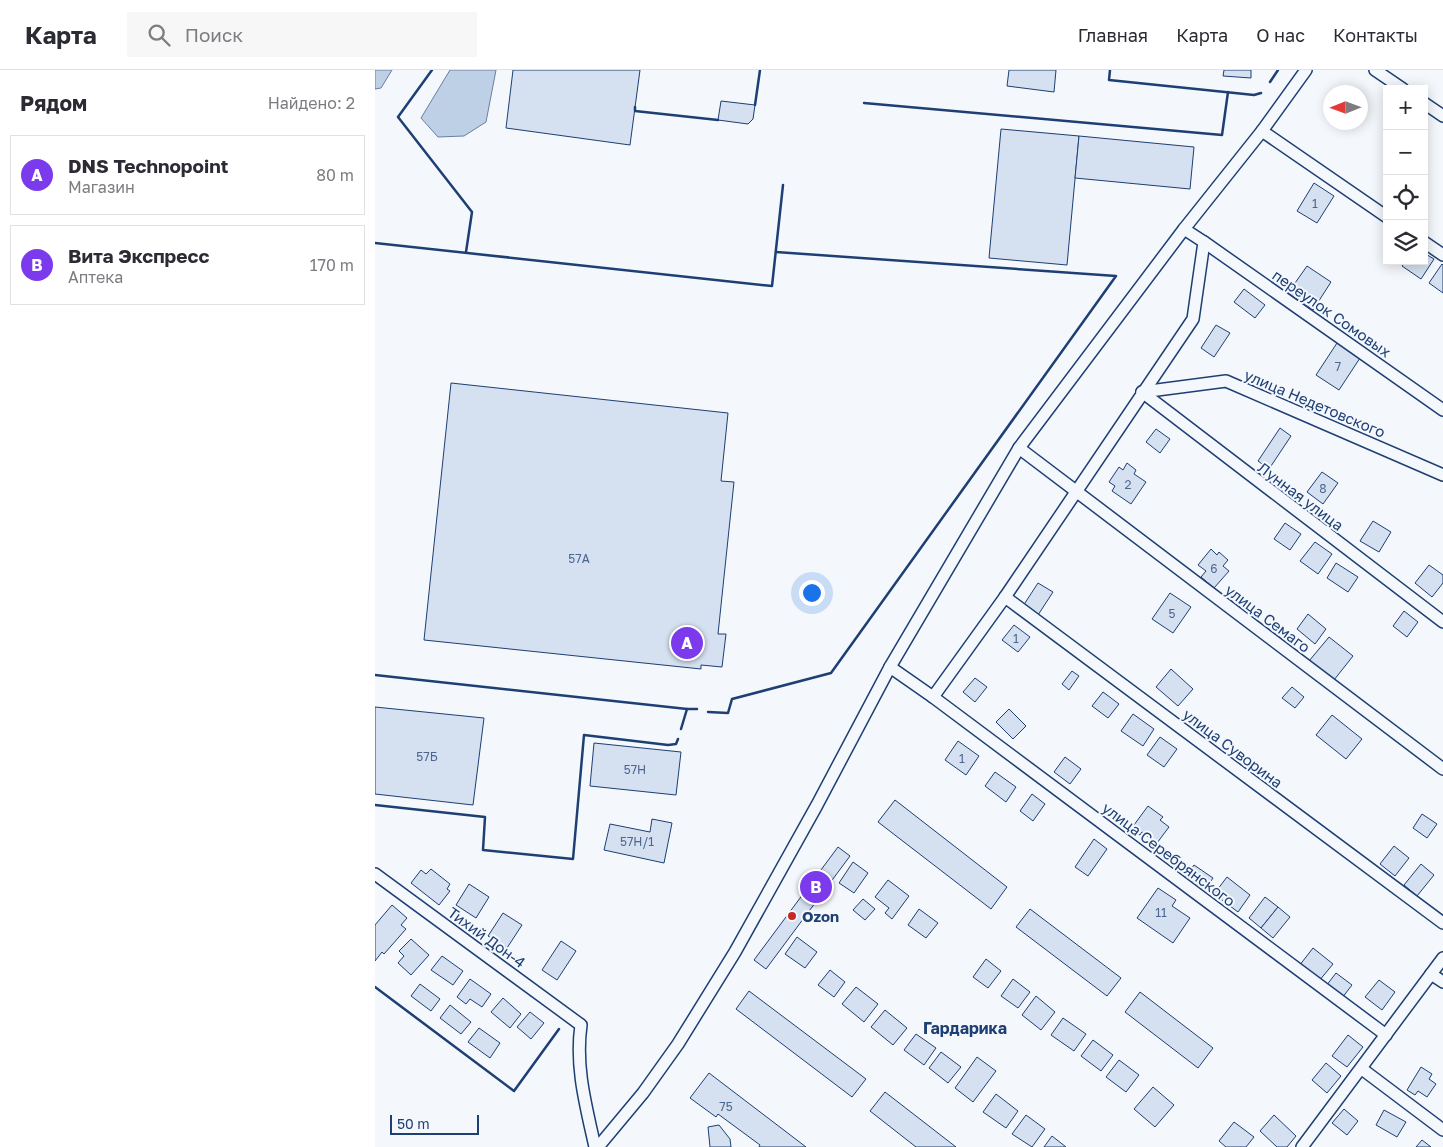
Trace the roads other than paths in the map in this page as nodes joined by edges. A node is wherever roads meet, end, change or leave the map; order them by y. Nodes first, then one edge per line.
1 (1306, 70) edge
2 (1375, 70) edge
3 (1397, 85) edge
4 (1428, 106) edge
5 (1443, 116) edge
6 (1262, 132) junction
7 (1383, 214) edge
8 (1184, 229) junction
9 (1204, 242) junction
10 (1428, 245) edge
11 (1443, 255) edge
12 (1142, 392) junction
13 (1443, 410) edge
14 (1019, 448) junction
15 (1443, 475) edge
16 (1075, 491) junction
17 (1005, 597) junction
18 (1443, 622) edge
19 (890, 667) junction
20 (933, 697) junction
21 (1443, 769) edge
22 (375, 874) edge
23 (1443, 923) edge
24 (1443, 958) edge
25 (1431, 974) junction
26 (1443, 982) edge
27 (1386, 1035) junction
28 (1362, 1069) junction
29 (1443, 1130) edge
30 (597, 1147) edge
31 (1302, 1147) edge

1 - 6 street
2 - 3 street
4 - 5 street
6 - 7 street
6 - 8 street
8 - 9 street, переулок Сомовых
8 - 14 street
9 - 12 street
9 - 13 street, переулок Сомовых
10 - 11 street
12 - 15 street, улица Недетовского
12 - 16 street
12 - 18 street, Лунная улица
14 - 16 street, улица Семаго
14 - 19 street
16 - 17 street
16 - 21 street, улица Семаго
17 - 20 street
17 - 23 street, улица Суворина
19 - 20 street, улица Серебрянского
19 - 30 street
20 - 27 street, улица Серебрянского
22 - 30 street, Тихий Дон-4
24 - 25 street
25 - 26 street
25 - 27 street
27 - 28 street
28 - 29 street
28 - 31 street

